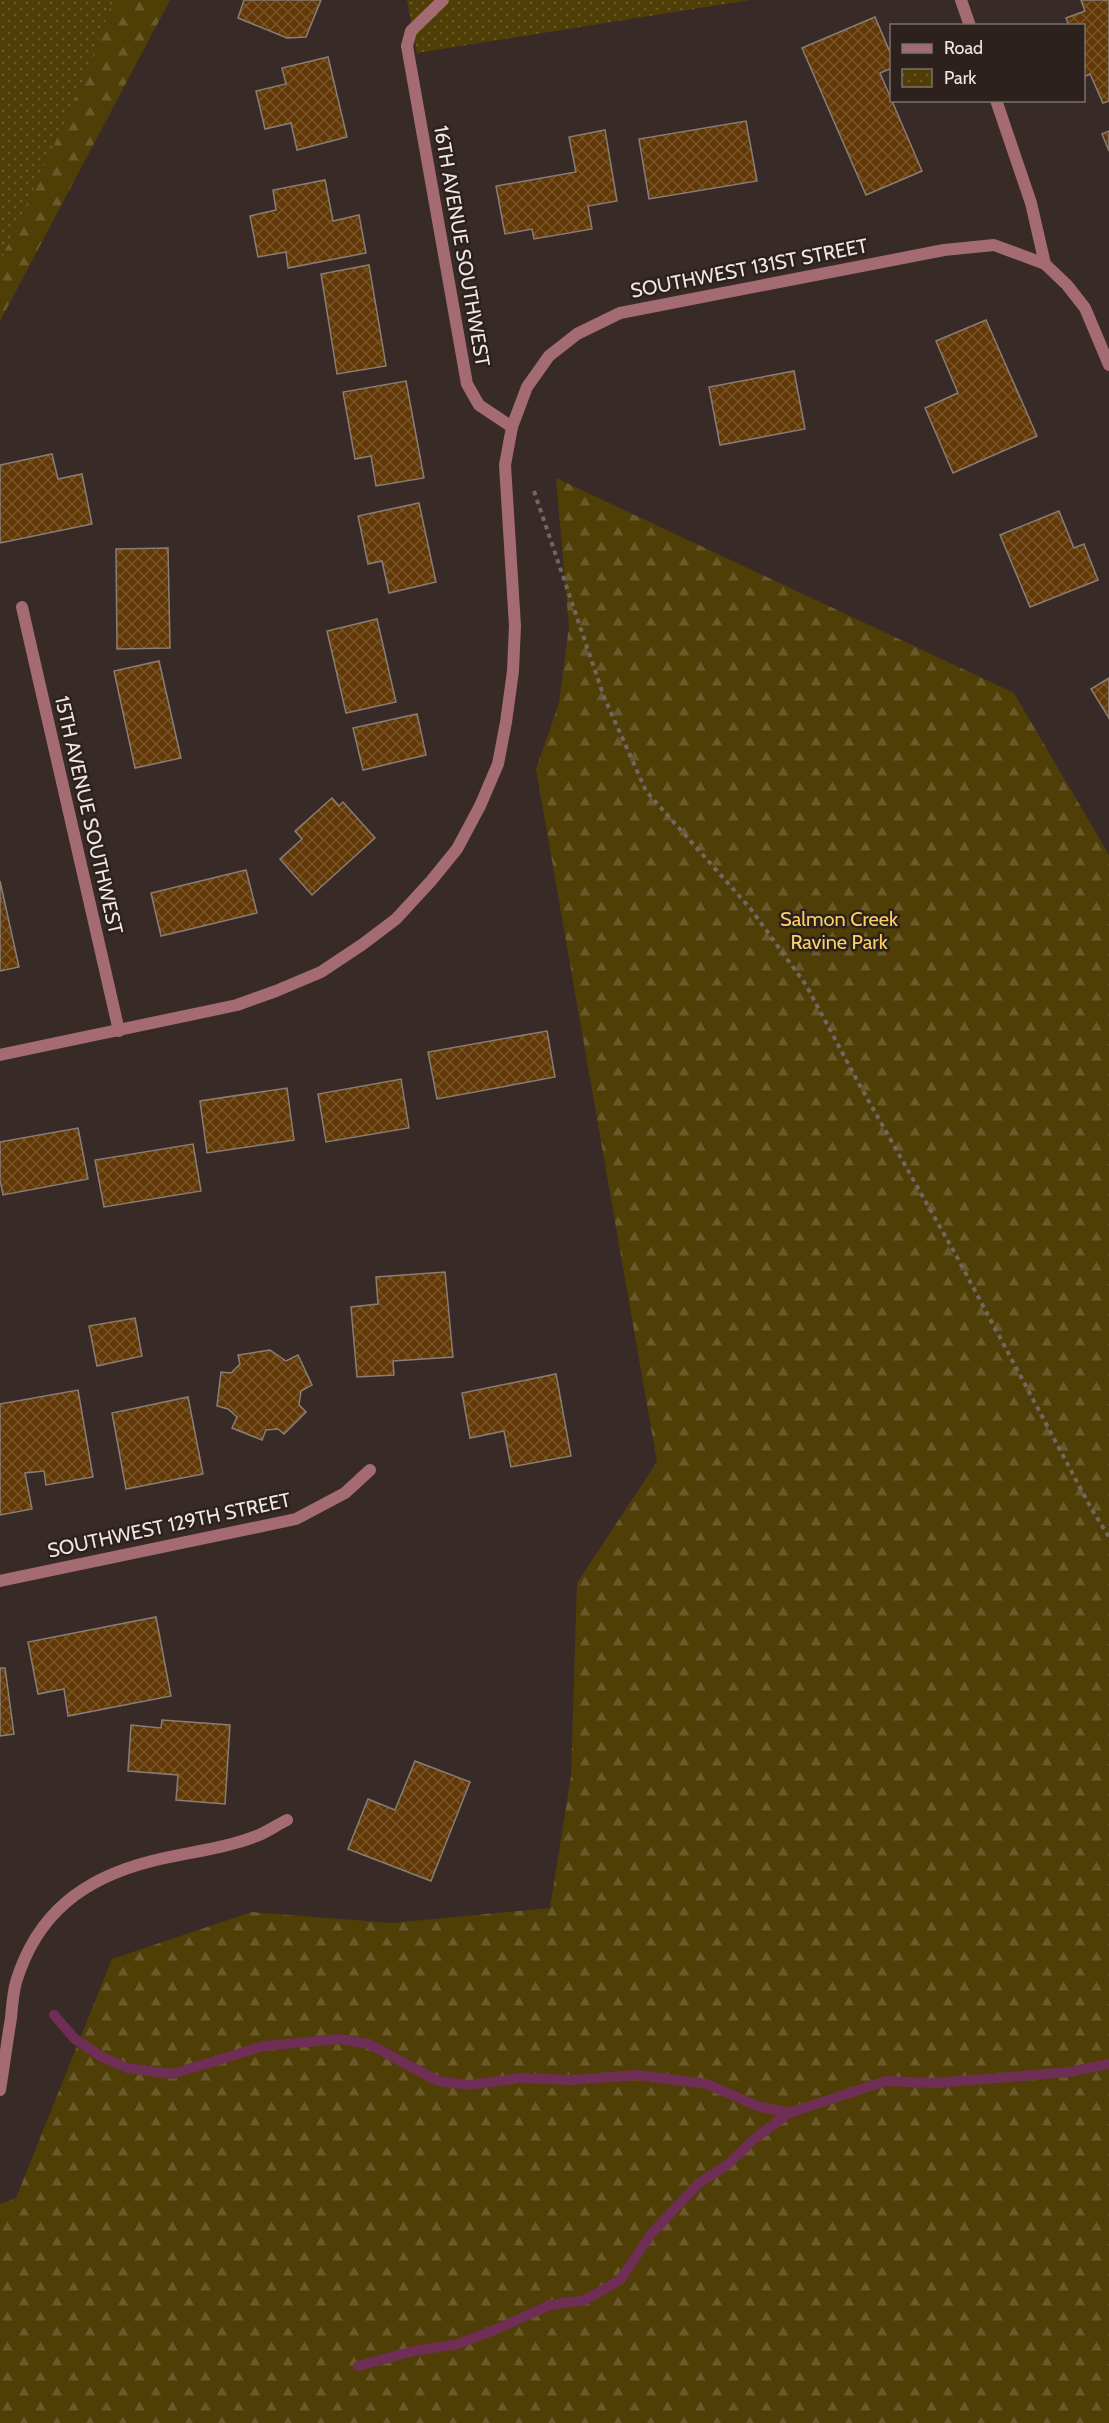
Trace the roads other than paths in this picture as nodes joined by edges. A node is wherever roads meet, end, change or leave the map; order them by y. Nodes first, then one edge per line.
1 (443, 0) edge
2 (961, 0) edge
3 (969, 24) edge
4 (997, 102) edge
5 (1045, 264) junction
6 (1109, 364) edge
7 (512, 427) junction
8 (22, 607) dead end
9 (119, 1031) junction
10 (0, 1055) edge
11 (370, 1470) dead end
12 (0, 1581) edge
13 (286, 1820) dead end
14 (0, 2090) edge

1 - 7 street, 16TH AVENUE SOUTHWEST
2 - 3 street
4 - 5 street
5 - 6 street
5 - 7 street, SOUTHWEST 131ST STREET
7 - 9 street
8 - 9 street, 15TH AVENUE SOUTHWEST
9 - 10 street
11 - 12 street, SOUTHWEST 129TH STREET
13 - 14 street

